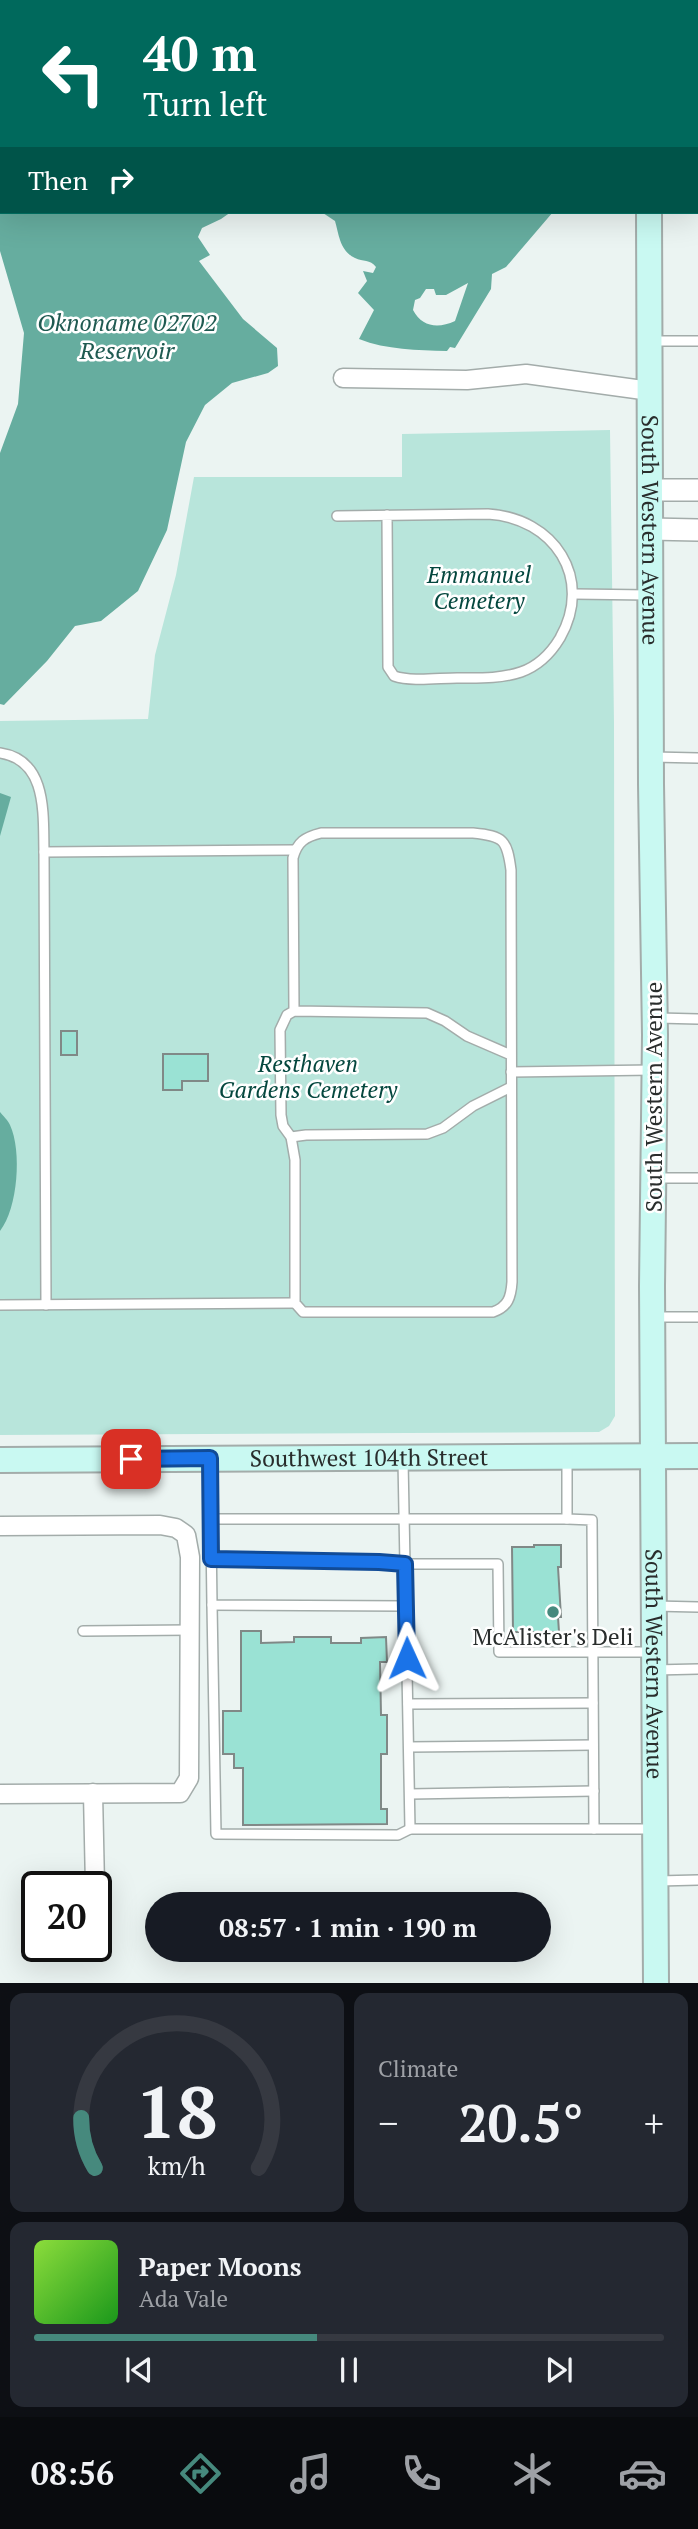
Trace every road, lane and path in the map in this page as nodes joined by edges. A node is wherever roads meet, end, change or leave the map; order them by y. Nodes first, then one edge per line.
1 (649, 214) edge
2 (650, 341) junction
3 (698, 341) edge
4 (343, 378) dead end
5 (650, 391) junction
6 (650, 490) junction
7 (698, 491) edge
8 (387, 515) junction
9 (337, 516) dead end
10 (650, 530) junction
11 (698, 530) edge
12 (574, 594) junction
13 (650, 595) junction
14 (0, 753) edge
15 (651, 757) junction
16 (698, 758) edge
17 (295, 850) junction
18 (44, 852) junction
19 (294, 1012) junction
20 (655, 1018) junction
21 (698, 1019) edge
22 (511, 1055) junction
23 (655, 1070) junction
24 (511, 1072) junction
25 (512, 1087) junction
26 (291, 1137) junction
27 (654, 1178) junction
28 (698, 1178) edge
29 (295, 1303) junction
30 (0, 1305) edge
31 (46, 1305) junction
32 (652, 1317) junction
33 (698, 1317) edge
34 (653, 1456) junction
35 (698, 1456) edge
36 (403, 1457) junction
37 (567, 1457) junction
38 (210, 1458) junction
39 (0, 1460) edge
40 (404, 1518) junction
41 (211, 1519) junction
42 (567, 1519) junction
43 (0, 1526) edge
44 (211, 1559) junction
45 (405, 1564) junction
46 (212, 1605) junction
47 (406, 1606) junction
48 (654, 1606) junction
49 (698, 1607) edge
50 (190, 1630) junction
51 (83, 1631) dead end
52 (592, 1652) junction
53 (654, 1661) junction
54 (698, 1669) edge
55 (593, 1703) junction
56 (408, 1704) junction
57 (593, 1745) junction
58 (409, 1747) junction
59 (594, 1791) junction
60 (93, 1793) junction
61 (0, 1794) edge
62 (410, 1794) junction
63 (410, 1829) junction
64 (594, 1829) junction
65 (655, 1829) junction
66 (95, 1871) edge
67 (698, 1880) edge
68 (656, 1881) junction
69 (656, 1983) edge

1 - 2 main road, South Western Avenue
2 - 3 lane
2 - 5 main road, South Western Avenue
4 - 5 street
5 - 6 main road, South Western Avenue
6 - 7 street
6 - 10 main road, South Western Avenue
8 - 9 lane
8 - 12 lane
8 - 12 lane
10 - 11 street
10 - 13 main road, South Western Avenue
12 - 13 lane
13 - 15 main road, South Western Avenue
14 - 18 lane
15 - 16 lane
15 - 20 main road, South Western Avenue
17 - 18 lane
17 - 19 lane
17 - 22 lane
18 - 31 lane
19 - 22 lane
19 - 26 lane
20 - 21 lane
20 - 23 main road, South Western Avenue
22 - 24 lane
23 - 24 lane
23 - 27 main road, South Western Avenue
24 - 25 lane
25 - 26 lane
25 - 29 lane
26 - 29 lane
27 - 28 lane
27 - 32 main road, South Western Avenue
29 - 31 lane
30 - 31 lane
32 - 33 lane
32 - 34 main road, South Western Avenue
34 - 35 main road, Southwest 104th Street
34 - 37 main road, Southwest 104th Street
34 - 48 main road, South Western Avenue
36 - 37 main road, Southwest 104th Street
36 - 38 main road, Southwest 104th Street
36 - 40 lane
37 - 42 lane
38 - 39 main road, Southwest 104th Street
38 - 41 lane
40 - 41 lane
40 - 42 lane
40 - 45 lane
41 - 44 lane
42 - 52 lane
43 - 50 street
44 - 45 lane
44 - 46 lane
45 - 47 lane
45 - 52 lane
46 - 47 lane
46 - 63 lane
47 - 56 lane
48 - 49 lane
48 - 53 main road, South Western Avenue
50 - 51 lane
50 - 60 street
52 - 53 lane
52 - 55 lane
53 - 54 lane
53 - 65 main road, South Western Avenue
55 - 56 lane
55 - 57 lane
56 - 58 lane
57 - 58 lane
57 - 59 lane
58 - 62 lane
59 - 62 lane
59 - 64 lane
60 - 61 street
60 - 66 street
62 - 63 lane
63 - 64 lane
64 - 65 lane
65 - 68 main road, South Western Avenue
67 - 68 lane
68 - 69 main road, South Western Avenue

